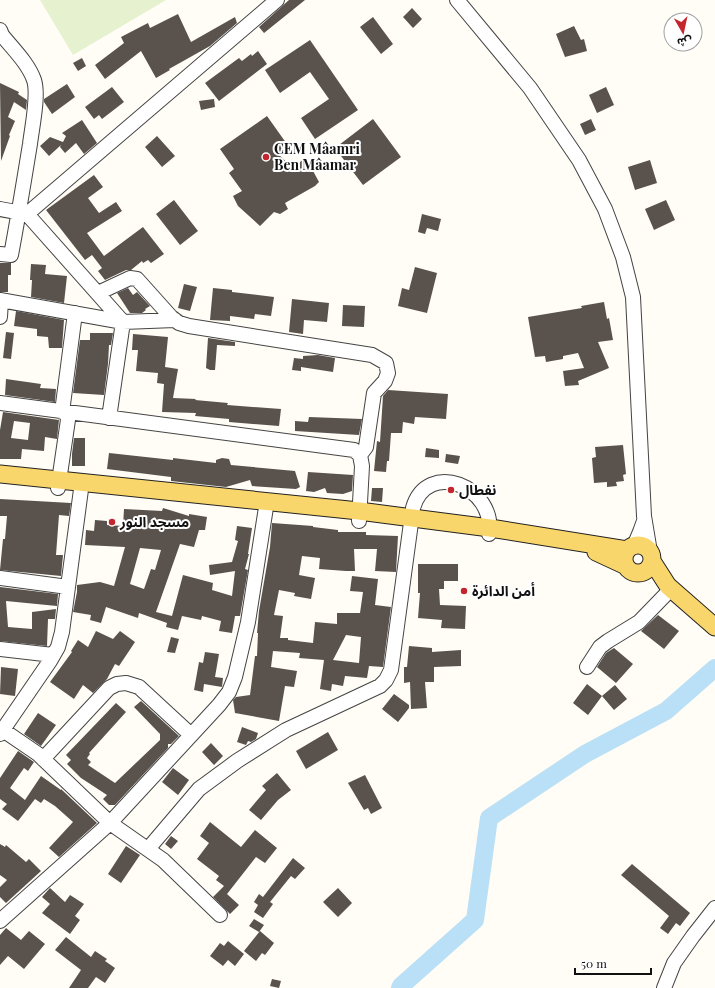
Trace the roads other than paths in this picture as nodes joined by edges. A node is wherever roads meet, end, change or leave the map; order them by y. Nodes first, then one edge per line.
1 (277, 0) edge
2 (457, 0) edge
3 (0, 30) edge
4 (0, 209) edge
5 (23, 214) junction
6 (0, 254) edge
7 (98, 293) junction
8 (1, 300) edge
9 (75, 313) junction
10 (0, 317) edge
11 (175, 320) junction
12 (123, 322) junction
13 (0, 403) edge
14 (65, 412) junction
15 (109, 418) junction
16 (360, 455) junction
17 (0, 474) edge
18 (0, 483) edge
19 (59, 484) junction
20 (82, 486) junction
21 (266, 506) junction
22 (359, 516) junction
23 (644, 516) junction
24 (411, 522) junction
25 (490, 531) junction
26 (628, 553) junction
27 (651, 557) junction
28 (639, 573) junction
29 (0, 578) edge
30 (68, 587) junction
31 (669, 588) junction
32 (715, 627) edge
33 (0, 649) edge
34 (53, 655) junction
35 (587, 667) dead end
36 (1, 732) edge
37 (191, 735) junction
38 (44, 759) junction
39 (110, 823) junction
40 (148, 849) junction
41 (715, 908) edge
42 (220, 915) dead end
43 (0, 921) edge
44 (664, 988) edge

1 - 5 street
2 - 23 street
3 - 5 street
4 - 5 street
5 - 6 street
5 - 7 street
7 - 11 street
7 - 12 street
8 - 9 street
8 - 10 street
9 - 12 street
9 - 14 street
11 - 12 street
11 - 16 street
12 - 15 street
13 - 14 street
14 - 15 street
14 - 19 street
15 - 16 street
16 - 22 street
17 - 19 main road
18 - 19 main road
19 - 20 main road
20 - 21 main road
20 - 30 street
21 - 22 main road
21 - 37 street
22 - 24 main road
23 - 26 street
23 - 27 street
24 - 25 main road
24 - 25 street
24 - 40 street
25 - 26 main road
26 - 27 main road
26 - 28 main road
27 - 28 main road
27 - 31 main road
28 - 31 main road
29 - 30 street
30 - 34 street
31 - 32 main road
31 - 35 street
33 - 34 street
34 - 36 street
36 - 38 street
37 - 38 street
37 - 39 street
38 - 39 street
39 - 40 street
39 - 43 street
40 - 42 street
41 - 44 street

